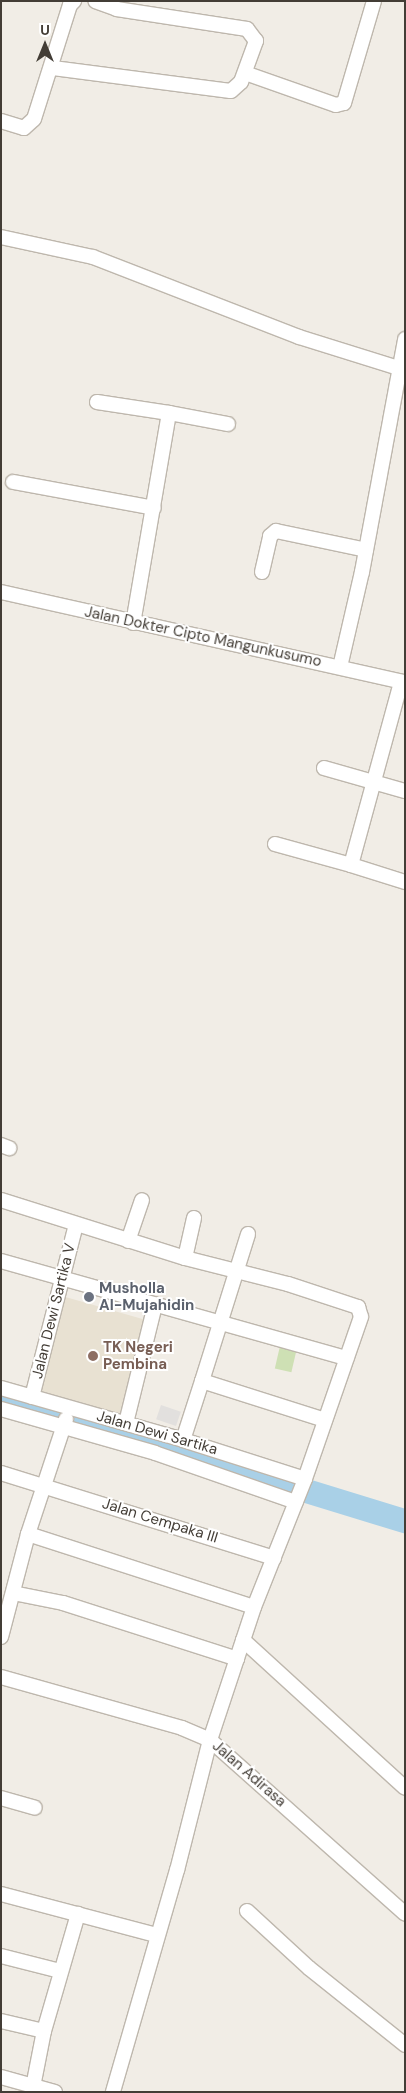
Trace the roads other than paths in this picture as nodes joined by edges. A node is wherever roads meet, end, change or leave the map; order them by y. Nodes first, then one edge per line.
1 (74, 1) edge
2 (95, 1) edge
3 (374, 1) edge
4 (53, 68) junction
5 (245, 73) junction
6 (1, 121) edge
7 (1, 237) edge
8 (405, 339) edge
9 (402, 370) edge
10 (97, 402) dead end
11 (169, 413) junction
12 (228, 424) dead end
13 (13, 482) dead end
14 (154, 508) junction
15 (366, 550) junction
16 (262, 572) dead end
17 (1, 592) edge
18 (133, 623) junction
19 (340, 666) junction
20 (403, 682) edge
21 (324, 768) dead end
22 (376, 782) junction
23 (405, 791) edge
24 (274, 844) dead end
25 (352, 865) junction
26 (405, 882) edge
27 (1, 1200) edge
28 (142, 1200) dead end
29 (194, 1218) dead end
30 (76, 1225) junction
31 (248, 1234) dead end
32 (128, 1241) junction
33 (185, 1258) junction
34 (2, 1264) edge
35 (236, 1272) junction
36 (62, 1279) junction
37 (155, 1305) junction
38 (219, 1325) junction
39 (347, 1358) junction
40 (202, 1382) junction
41 (1, 1388) edge
42 (32, 1396) junction
43 (70, 1408) junction
44 (1, 1409) edge
45 (325, 1420) junction
46 (126, 1423) junction
47 (63, 1427) junction
48 (183, 1440) junction
49 (1, 1473) edge
50 (304, 1483) junction
51 (45, 1485) junction
52 (296, 1502) junction
53 (28, 1534) junction
54 (274, 1558) junction
55 (13, 1593) junction
56 (254, 1607) junction
57 (1, 1636) edge
58 (242, 1640) junction
59 (237, 1659) junction
60 (1, 1677) edge
61 (210, 1740) junction
62 (405, 1788) edge
63 (1, 1798) edge
64 (36, 1808) dead end
65 (1, 1894) edge
66 (246, 1912) dead end
67 (78, 1914) junction
68 (405, 1914) edge
69 (156, 1935) junction
70 (1, 1956) edge
71 (60, 1971) junction
72 (1, 2021) edge
73 (44, 2031) junction
74 (405, 2045) edge
75 (1, 2078) edge
76 (32, 2089) edge
77 (56, 2092) edge
78 (114, 2092) edge

1 - 4 street
2 - 5 street
3 - 5 street
4 - 5 street
4 - 6 street
7 - 9 street
8 - 9 street
9 - 15 street
10 - 11 street
11 - 12 street
11 - 14 street
13 - 14 street
14 - 18 street
15 - 16 street
15 - 19 street
17 - 18 street, Jalan Dokter Cipto Mangunkusumo
18 - 19 street, Jalan Dokter Cipto Mangunkusumo
19 - 20 street, Jalan Dokter Cipto Mangunkusumo
20 - 22 street
21 - 22 street
22 - 23 street
22 - 25 street
24 - 25 street
25 - 26 street
27 - 30 street
28 - 32 street
29 - 33 street
30 - 32 street
30 - 36 street, Jalan Dewi Sartika V
31 - 35 street
32 - 33 street
33 - 35 street
34 - 36 street
35 - 38 street
35 - 39 street
36 - 37 street
36 - 42 street, Jalan Dewi Sartika V
37 - 38 street
37 - 46 street
38 - 39 street
38 - 40 street
39 - 45 street
40 - 45 street
40 - 48 street
41 - 42 street, Jalan Dewi Sartika
42 - 43 street, Jalan Dewi Sartika
43 - 46 street, Jalan Dewi Sartika
43 - 47 street
44 - 47 street
45 - 50 street
46 - 48 street, Jalan Dewi Sartika
47 - 51 street
47 - 52 street
48 - 50 street, Jalan Dewi Sartika
49 - 51 street, Jalan Cempaka III
50 - 52 street
51 - 53 street
51 - 54 street, Jalan Cempaka III
52 - 54 street
53 - 55 street
53 - 56 street
54 - 56 street
55 - 57 street
55 - 59 street
56 - 58 street
58 - 59 street
58 - 62 street
59 - 61 street
60 - 61 street, Jalan Adirasa
61 - 68 street, Jalan Adirasa
61 - 69 street
63 - 64 street
65 - 67 street
66 - 74 street
67 - 69 street
67 - 71 street
69 - 78 street
70 - 71 street
71 - 73 street
72 - 73 street
73 - 76 street
75 - 76 street
76 - 77 street

